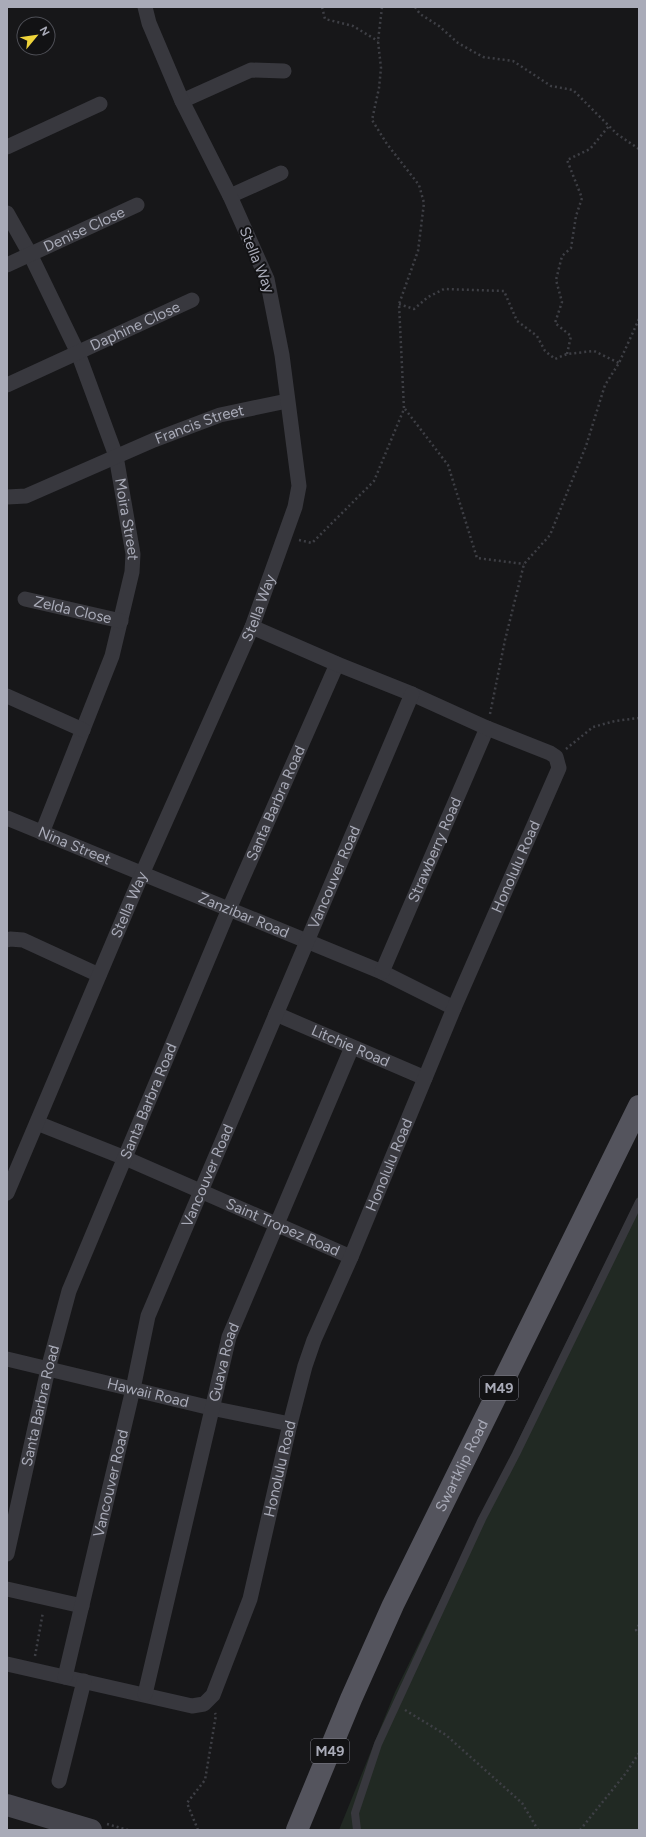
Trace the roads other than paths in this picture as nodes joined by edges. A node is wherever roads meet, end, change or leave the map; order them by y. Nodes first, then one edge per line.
1 (144, 7) edge
2 (284, 71) dead end
3 (182, 101) junction
4 (100, 104) dead end
5 (7, 147) edge
6 (281, 173) dead end
7 (230, 196) junction
8 (137, 205) dead end
9 (7, 213) edge
10 (30, 254) junction
11 (7, 265) edge
12 (192, 300) dead end
13 (78, 353) junction
14 (7, 385) edge
15 (287, 401) junction
16 (116, 456) junction
17 (7, 497) edge
18 (24, 599) dead end
19 (121, 621) junction
20 (252, 627) junction
21 (337, 664) junction
22 (412, 694) junction
23 (7, 696) edge
24 (487, 728) junction
25 (84, 730) junction
26 (7, 818) edge
27 (42, 832) junction
28 (142, 874) junction
29 (229, 909) junction
30 (7, 940) edge
31 (307, 941) junction
32 (382, 972) junction
33 (99, 975) junction
34 (454, 1008) junction
35 (276, 1014) junction
36 (352, 1047) junction
37 (424, 1078) junction
38 (639, 1106) edge
39 (37, 1123) junction
40 (125, 1158) junction
41 (201, 1192) junction
42 (7, 1193) edge
43 (639, 1202) edge
44 (276, 1225) junction
45 (351, 1257) junction
46 (7, 1359) edge
47 (48, 1369) junction
48 (132, 1389) junction
49 (211, 1408) junction
50 (290, 1424) junction
51 (7, 1554) edge
52 (7, 1589) edge
53 (82, 1606) junction
54 (7, 1664) edge
55 (65, 1677) junction
56 (84, 1681) junction
57 (145, 1694) junction
58 (59, 1781) dead end
59 (7, 1806) edge
60 (91, 1830) edge
61 (297, 1830) edge
62 (357, 1830) edge

1 - 3 street, Stella Way
2 - 3 street
3 - 7 street, Stella Way
4 - 5 street
6 - 7 street
7 - 15 street, Stella Way
8 - 10 street, Denise Close
9 - 10 street, Moira Street
10 - 11 street, Denise Close
10 - 13 street, Moira Street
12 - 13 street, Daphine Close
13 - 14 street, Daphine Close
13 - 16 street, Moira Street
15 - 16 street, Francis Street
15 - 20 street, Stella Way
16 - 17 street, Francis Street
16 - 19 street, Moira Street
18 - 19 street, Zelda Close
19 - 25 street, Moira Street
20 - 21 street
20 - 28 street, Stella Way
21 - 22 street
21 - 29 street, Santa Barbra Road
22 - 24 street
22 - 31 street, Vancouver Road
23 - 25 street
24 - 32 street, Strawberry Road
24 - 34 street, Honolulu Road
25 - 27 street, Moira Street
26 - 27 street, Nina Street
27 - 28 street, Nina Street
28 - 29 street, Zanzibar Road
28 - 33 street, Stella Way
29 - 31 street, Zanzibar Road
29 - 40 street, Santa Barbra Road
30 - 33 street
31 - 32 street, Zanzibar Road
31 - 35 street, Vancouver Road
32 - 34 street, Zanzibar Road
33 - 39 street, Stella Way
34 - 37 street, Honolulu Road
35 - 36 street, Litchie Road
35 - 41 street, Vancouver Road
36 - 37 street, Litchie Road
36 - 44 street, Guava Road
37 - 45 street, Honolulu Road
38 - 61 main road, Swartklip Road / M49
39 - 40 street, Saint Tropez Road
39 - 42 street, Stella Way
40 - 41 street, Saint Tropez Road
40 - 47 street, Santa Barbra Road
41 - 44 street, Saint Tropez Road
41 - 48 street, Vancouver Road
43 - 62 lane
44 - 45 street, Saint Tropez Road
44 - 49 street, Guava Road
45 - 50 street, Honolulu Road
46 - 47 street, Hawaii Road
47 - 48 street, Hawaii Road
47 - 51 street, Santa Barbra Road
48 - 49 street, Hawaii Road
48 - 53 street, Vancouver Road
49 - 50 street, Hawaii Road
49 - 57 street, Guava Road
50 - 57 street, Honolulu Road
52 - 53 street
53 - 55 street, Vancouver Road
54 - 55 street
55 - 56 street
56 - 57 street
56 - 58 street
59 - 60 street

